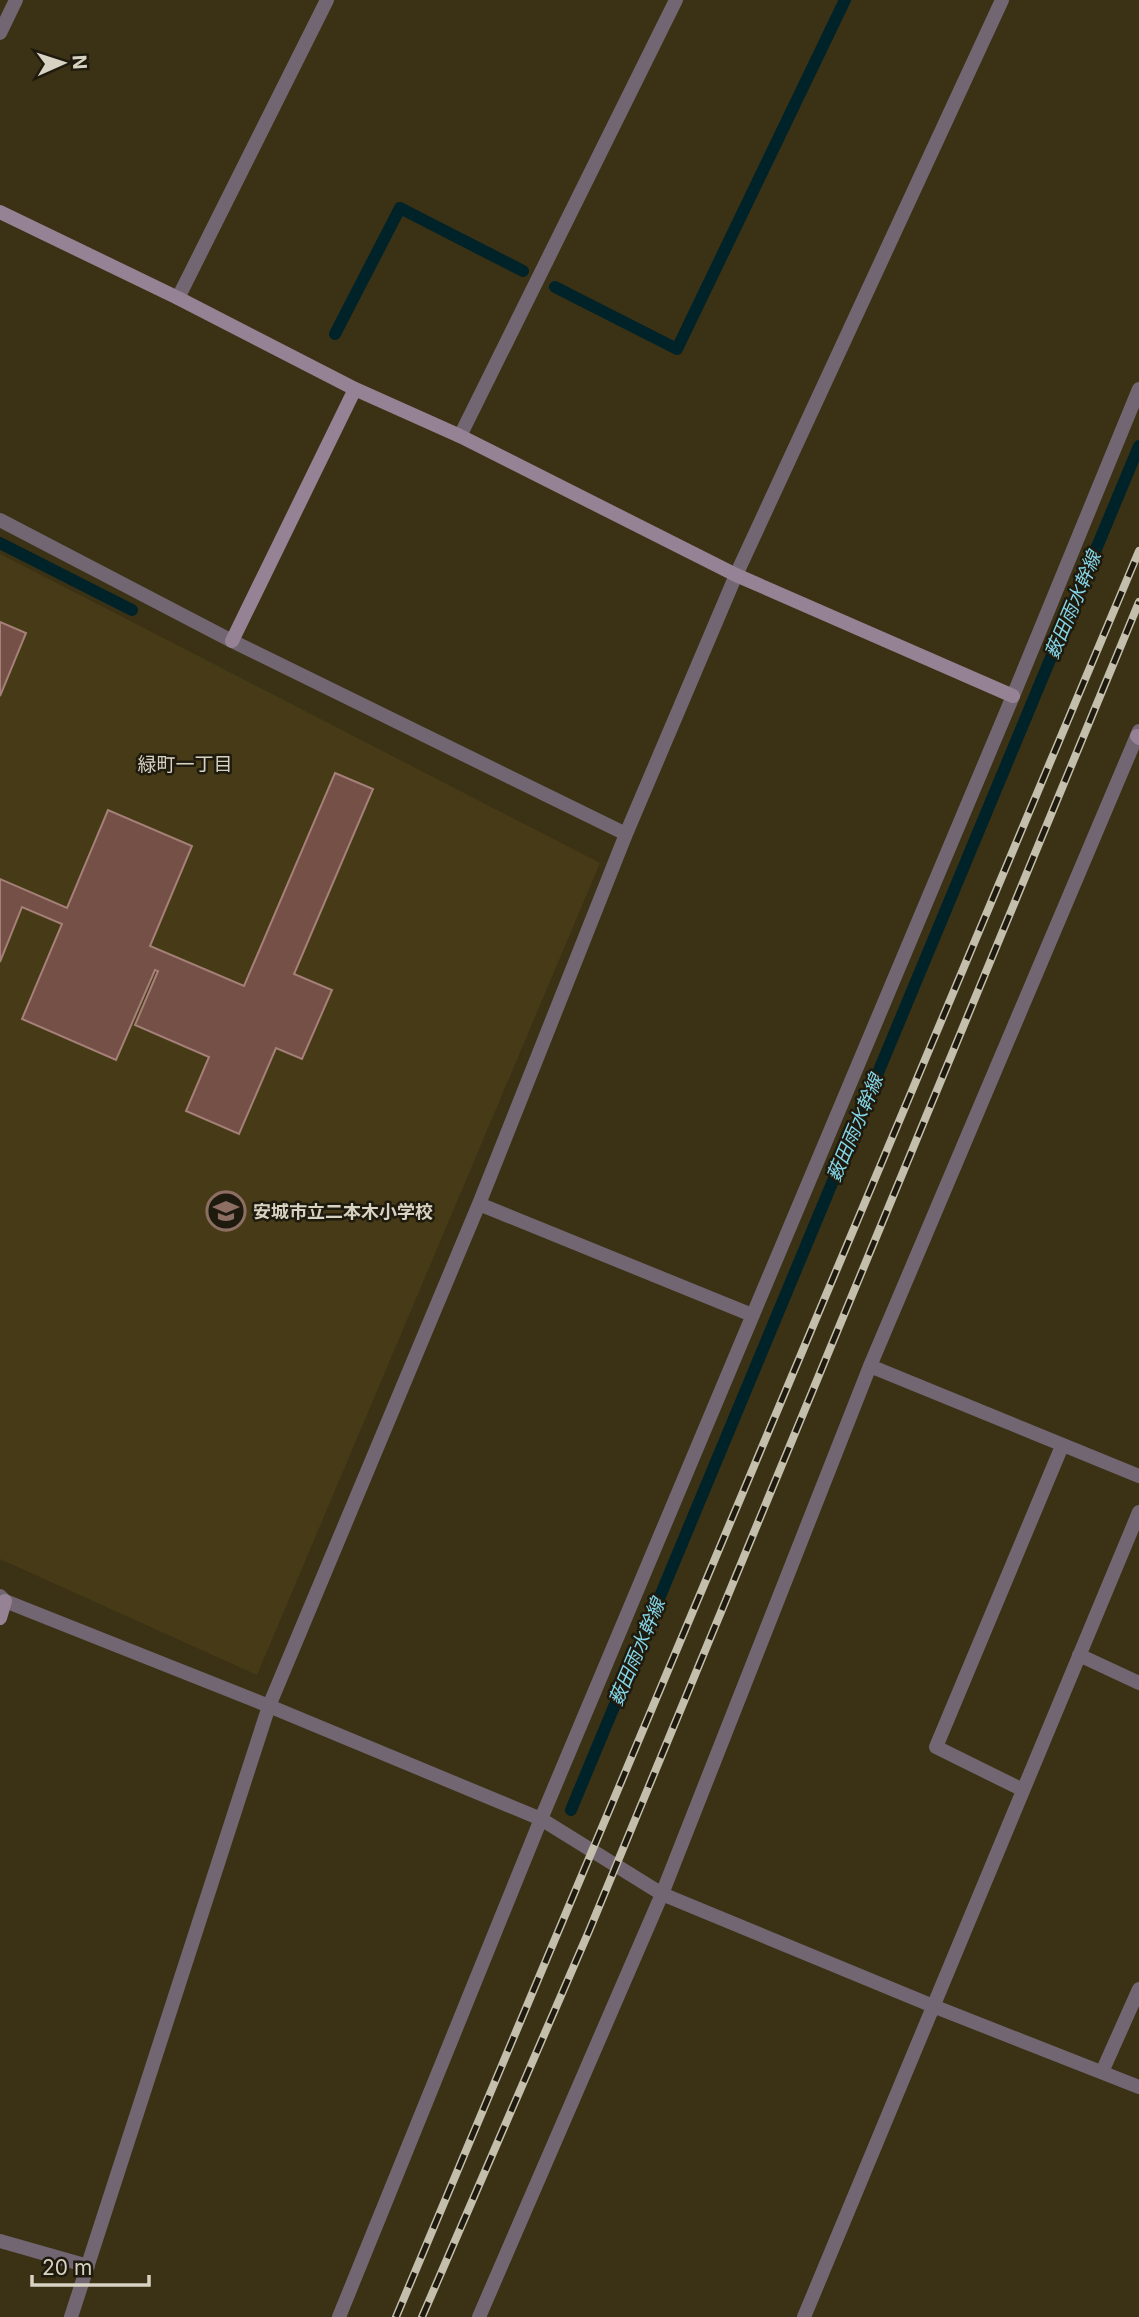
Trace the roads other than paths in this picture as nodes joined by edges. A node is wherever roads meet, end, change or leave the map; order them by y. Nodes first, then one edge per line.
1 (16, 0) edge
2 (327, 0) edge
3 (676, 0) edge
4 (1002, 0) edge
5 (0, 33) edge
6 (0, 212) edge
7 (178, 298) junction
8 (355, 389) junction
9 (1139, 390) edge
10 (460, 436) junction
11 (0, 520) edge
12 (736, 575) junction
13 (232, 641) junction
14 (1013, 696) junction
15 (1138, 735) edge
16 (626, 834) junction
17 (479, 1204) junction
18 (752, 1315) junction
19 (870, 1366) junction
20 (1062, 1446) junction
21 (1139, 1476) edge
22 (1139, 1512) edge
23 (3, 1598) edge
24 (0, 1618) edge
25 (1079, 1655) junction
26 (1139, 1683) edge
27 (269, 1706) junction
28 (1023, 1790) junction
29 (541, 1819) junction
30 (662, 1894) junction
31 (1139, 1989) edge
32 (933, 2006) junction
33 (1102, 2072) junction
34 (1139, 2087) edge
35 (0, 2241) edge
36 (88, 2266) junction
37 (71, 2317) edge
38 (339, 2317) edge
39 (479, 2317) edge
40 (804, 2317) edge

1 - 5 street
2 - 7 street
3 - 10 street
4 - 12 street
6 - 7 street
7 - 8 street
8 - 10 street
8 - 13 street
9 - 14 street
10 - 12 street
11 - 13 street
12 - 14 street
12 - 16 street
13 - 16 street
14 - 18 street
15 - 19 street
16 - 17 street
17 - 18 street
17 - 27 street
18 - 29 street
19 - 20 street
19 - 30 street
20 - 21 street
20 - 28 street
22 - 25 street
23 - 24 street
23 - 27 street
25 - 26 street
25 - 28 street
27 - 29 street
27 - 36 street
28 - 32 street
29 - 30 street
29 - 38 street
30 - 32 street
30 - 39 street
31 - 33 street
32 - 33 street
32 - 40 street
33 - 34 street
35 - 36 street
36 - 37 street

